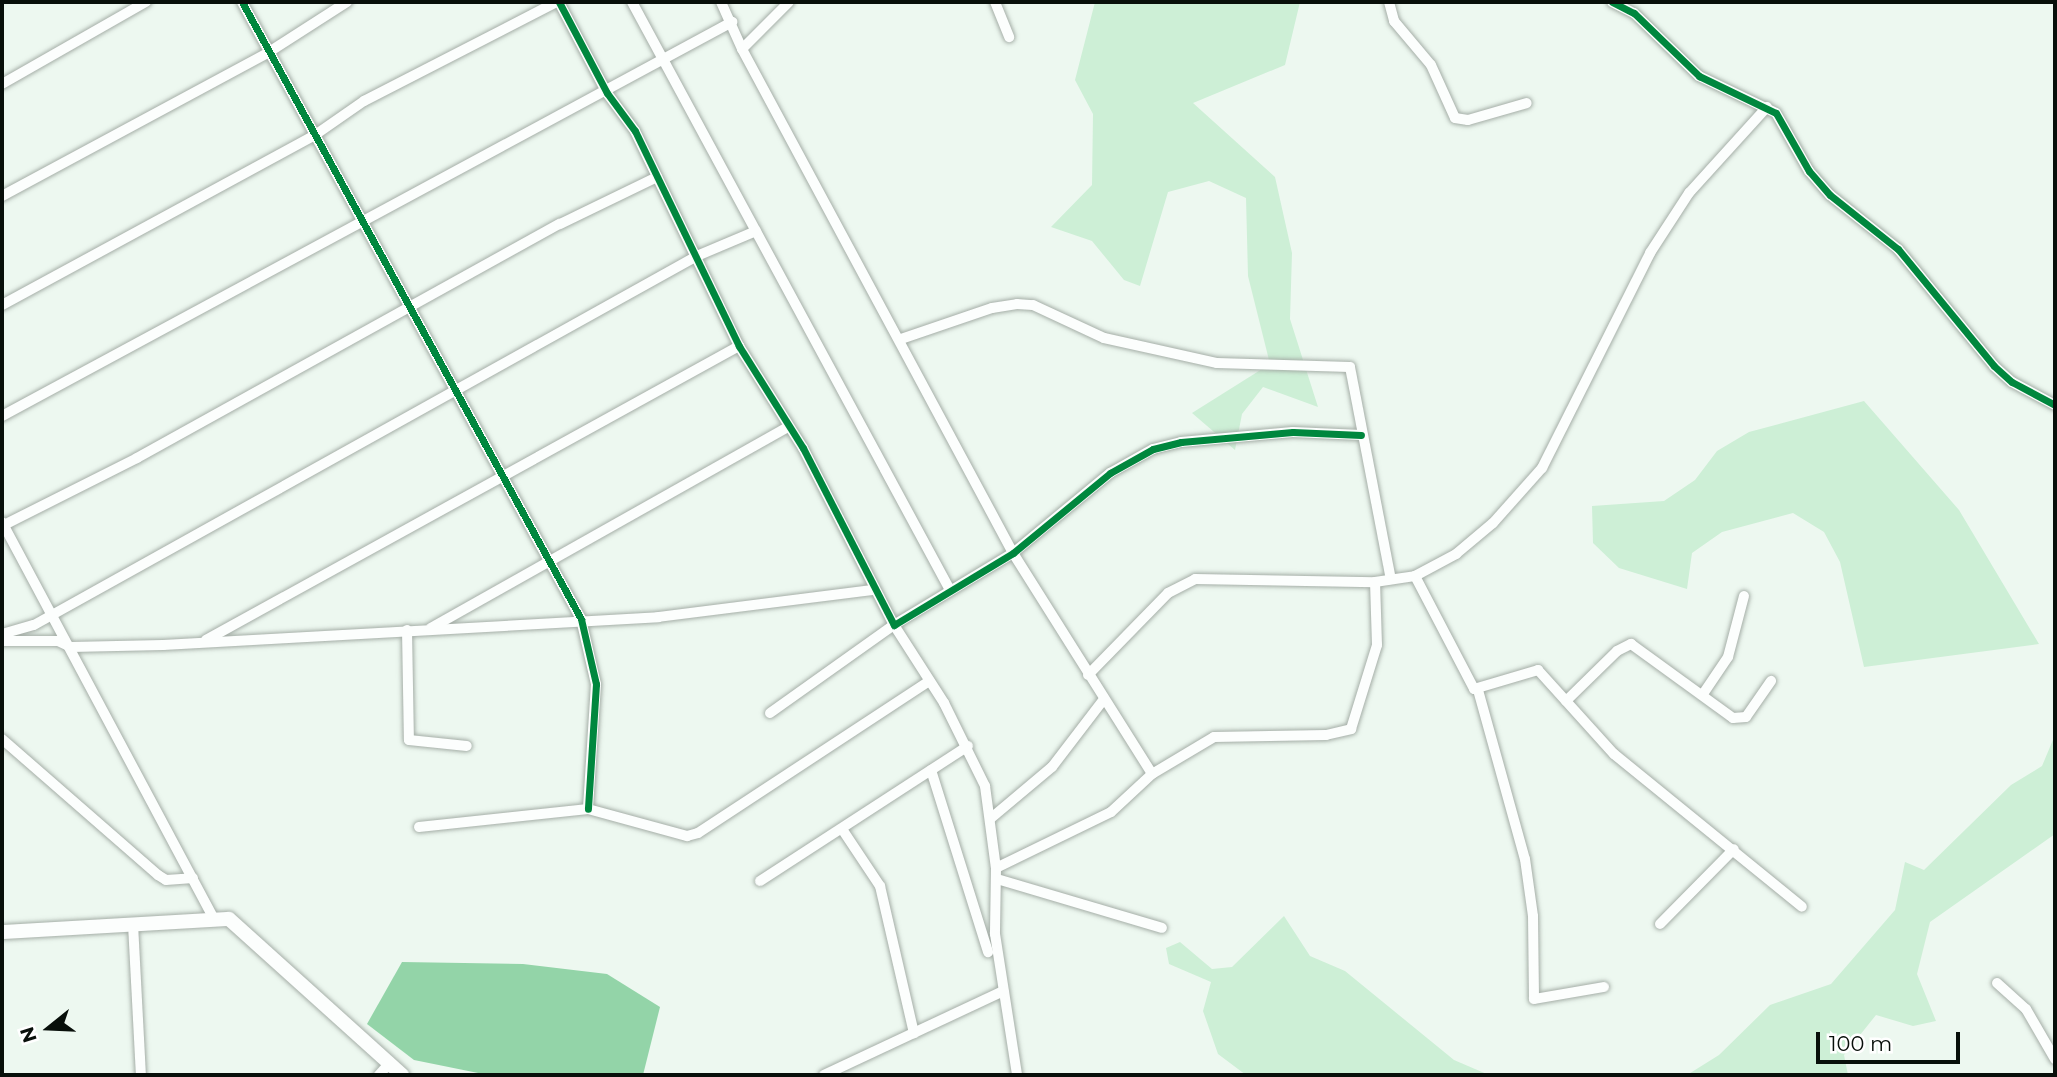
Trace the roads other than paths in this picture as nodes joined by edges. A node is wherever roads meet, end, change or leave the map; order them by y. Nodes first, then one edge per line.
1 (146, 2) edge
2 (242, 2) edge
3 (347, 2) edge
4 (558, 2) edge
5 (632, 2) edge
6 (721, 2) edge
7 (789, 2) edge
8 (995, 2) edge
9 (1389, 2) edge
10 (1612, 2) edge
11 (732, 22) junction
12 (1009, 37) dead end
13 (742, 49) junction
14 (269, 51) junction
15 (662, 57) junction
16 (2, 84) edge
17 (607, 93) junction
18 (1527, 103) dead end
19 (1767, 107) junction
20 (315, 135) junction
21 (657, 177) junction
22 (2, 196) edge
23 (361, 222) junction
24 (756, 231) junction
25 (697, 256) junction
26 (2, 305) edge
27 (410, 307) junction
28 (901, 339) junction
29 (739, 346) junction
30 (456, 393) junction
31 (2055, 405) edge
32 (2, 416) edge
33 (788, 427) junction
34 (1361, 435) junction
35 (501, 478) junction
36 (2, 524) edge
37 (1013, 553) junction
38 (549, 562) junction
39 (1415, 576) junction
40 (1391, 579) junction
41 (1375, 582) junction
42 (873, 590) junction
43 (950, 590) junction
44 (1744, 596) dead end
45 (51, 613) junction
46 (581, 619) junction
47 (894, 625) junction
48 (429, 629) junction
49 (408, 630) junction
50 (2, 634) edge
51 (2, 641) edge
52 (204, 641) junction
53 (71, 647) junction
54 (1088, 675) junction
55 (929, 681) junction
56 (1771, 681) dead end
57 (1478, 690) junction
58 (1703, 694) junction
59 (1104, 699) junction
60 (1566, 701) junction
61 (770, 713) dead end
62 (2, 738) edge
63 (467, 746) dead end
64 (968, 746) junction
65 (932, 770) junction
66 (1152, 774) junction
67 (588, 810) junction
68 (990, 819) junction
69 (419, 827) dead end
70 (842, 829) junction
71 (1734, 849) junction
72 (996, 874) junction
73 (193, 878) junction
74 (760, 881) dead end
75 (1802, 907) dead end
76 (212, 917) junction
77 (133, 924) junction
78 (1660, 924) dead end
79 (1161, 928) dead end
80 (2, 932) edge
81 (988, 952) dead end
82 (1997, 983) dead end
83 (1604, 987) dead end
84 (1003, 992) junction
85 (914, 1033) junction
86 (2055, 1059) edge
87 (389, 1064) junction
88 (141, 1075) edge
89 (379, 1075) edge
90 (402, 1075) edge
91 (824, 1075) edge
92 (1017, 1075) edge

1 - 16 street
2 - 14 street
3 - 14 street
4 - 17 street
4 - 20 street
5 - 15 street
6 - 11 street
7 - 13 street
8 - 12 street
9 - 18 street
10 - 19 street
11 - 13 street
11 - 15 street
13 - 28 street
14 - 20 street
14 - 22 street
15 - 17 street
15 - 24 street
17 - 21 street
17 - 23 street
19 - 31 street
19 - 39 street
20 - 23 street
20 - 26 street
21 - 25 street
21 - 27 street
23 - 27 street
23 - 32 street
24 - 25 street
24 - 43 street
25 - 29 street
25 - 30 street
27 - 30 street
27 - 36 street
28 - 34 street
28 - 37 street
29 - 33 street
29 - 35 street
30 - 35 street
30 - 45 street
33 - 38 street
33 - 42 street
34 - 37 street
34 - 40 street
35 - 38 street
35 - 52 street
36 - 45 street
37 - 43 street
37 - 54 street
38 - 46 street
38 - 48 street
39 - 40 street
39 - 57 street
40 - 41 street
41 - 54 street
41 - 66 street
42 - 46 street
42 - 47 street
43 - 47 street
44 - 58 street
45 - 50 street
45 - 53 street
46 - 48 street
46 - 67 street
47 - 55 street
47 - 61 street
48 - 49 street
49 - 52 street
49 - 63 street
51 - 53 street
52 - 53 street
53 - 73 street
54 - 59 street
55 - 64 street
55 - 67 street
56 - 58 street
57 - 60 street
57 - 83 street
58 - 60 street
59 - 66 street
59 - 68 street
60 - 71 street
62 - 73 street
64 - 65 street
64 - 68 street
65 - 70 street
65 - 81 street
66 - 72 street
67 - 69 street
68 - 72 street
70 - 74 street
70 - 85 street
71 - 75 street
71 - 78 street
72 - 79 street
72 - 84 street
73 - 76 street
76 - 77 main road
76 - 87 main road
77 - 80 main road
77 - 88 street
82 - 86 street
84 - 85 street
84 - 92 street
85 - 91 street
87 - 89 street
87 - 90 main road

